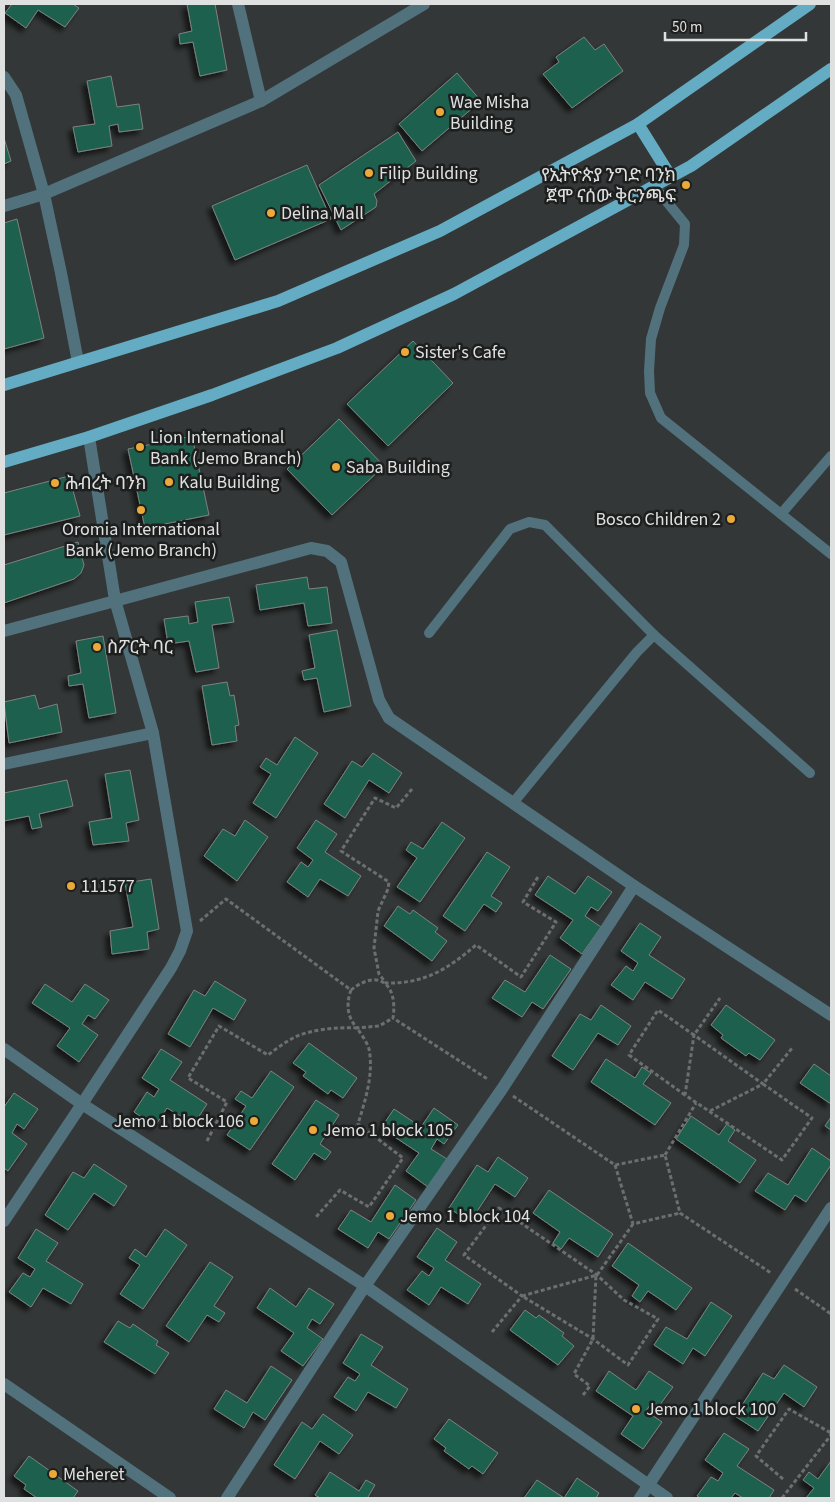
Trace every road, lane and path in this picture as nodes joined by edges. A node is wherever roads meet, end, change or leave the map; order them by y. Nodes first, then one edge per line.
1 (238, 4) edge
2 (424, 4) edge
3 (810, 4) edge
4 (831, 69) edge
5 (4, 77) edge
6 (261, 101) junction
7 (638, 124) junction
8 (671, 177) junction
9 (654, 186) junction
10 (44, 194) junction
11 (4, 206) edge
12 (78, 362) junction
13 (4, 385) edge
14 (90, 437) junction
15 (831, 456) edge
16 (4, 462) edge
17 (781, 514) junction
18 (831, 554) edge
19 (115, 600) junction
20 (4, 631) edge
21 (429, 633) dead end
22 (654, 634) junction
23 (152, 733) junction
24 (4, 764) edge
25 (810, 774) dead end
26 (412, 789) dead end
27 (513, 803) junction
28 (539, 875) dead end
29 (634, 886) junction
30 (351, 990) dead end
31 (720, 998) dead end
32 (831, 1015) edge
33 (393, 1018) dead end
34 (357, 1028) junction
35 (694, 1035) junction
36 (793, 1047) dead end
37 (4, 1049) edge
38 (763, 1084) junction
39 (685, 1095) junction
40 (696, 1103) junction
41 (82, 1104) junction
42 (710, 1111) junction
43 (207, 1141) dead end
44 (664, 1155) dead end
45 (615, 1165) dead end
46 (831, 1208) edge
47 (680, 1213) dead end
48 (316, 1217) dead end
49 (4, 1221) edge
50 (633, 1224) junction
51 (596, 1275) junction
52 (365, 1286) junction
53 (522, 1296) junction
54 (492, 1332) dead end
55 (593, 1339) junction
56 (4, 1384) edge
57 (582, 1395) dead end
58 (831, 1434) edge
59 (783, 1479) dead end
60 (648, 1486) junction
61 (170, 1498) edge
62 (227, 1498) edge
63 (640, 1498) edge
64 (667, 1498) edge
65 (782, 1498) edge

1 - 6 street
2 - 6 street
3 - 7 main road
4 - 8 main road
5 - 10 street
6 - 10 street
7 - 8 main road
7 - 12 main road
8 - 9 main road
9 - 14 main road
9 - 17 lane
10 - 11 street
10 - 12 street
12 - 13 main road
14 - 16 main road
14 - 19 street
15 - 17 lane
17 - 18 lane
19 - 20 street
19 - 23 street
19 - 27 street
21 - 22 lane
22 - 25 lane
22 - 27 lane
23 - 24 street
23 - 41 street
26 - 28 path
27 - 29 street
29 - 32 street
29 - 52 street
30 - 34 path
31 - 35 path
33 - 34 path
34 - 43 path
34 - 48 path
35 - 38 path
35 - 39 path
35 - 39 path
36 - 38 path
37 - 41 street
38 - 42 path
38 - 42 path
39 - 40 path
40 - 42 path
40 - 44 path
41 - 49 street
41 - 52 street
45 - 50 path
46 - 60 street
47 - 50 path
50 - 51 path
51 - 53 path
51 - 53 path
51 - 55 path
51 - 55 path
52 - 60 street
52 - 62 street
53 - 54 path
53 - 55 path
55 - 57 path
56 - 61 street
58 - 59 path
58 - 65 path
60 - 63 street
60 - 64 street

